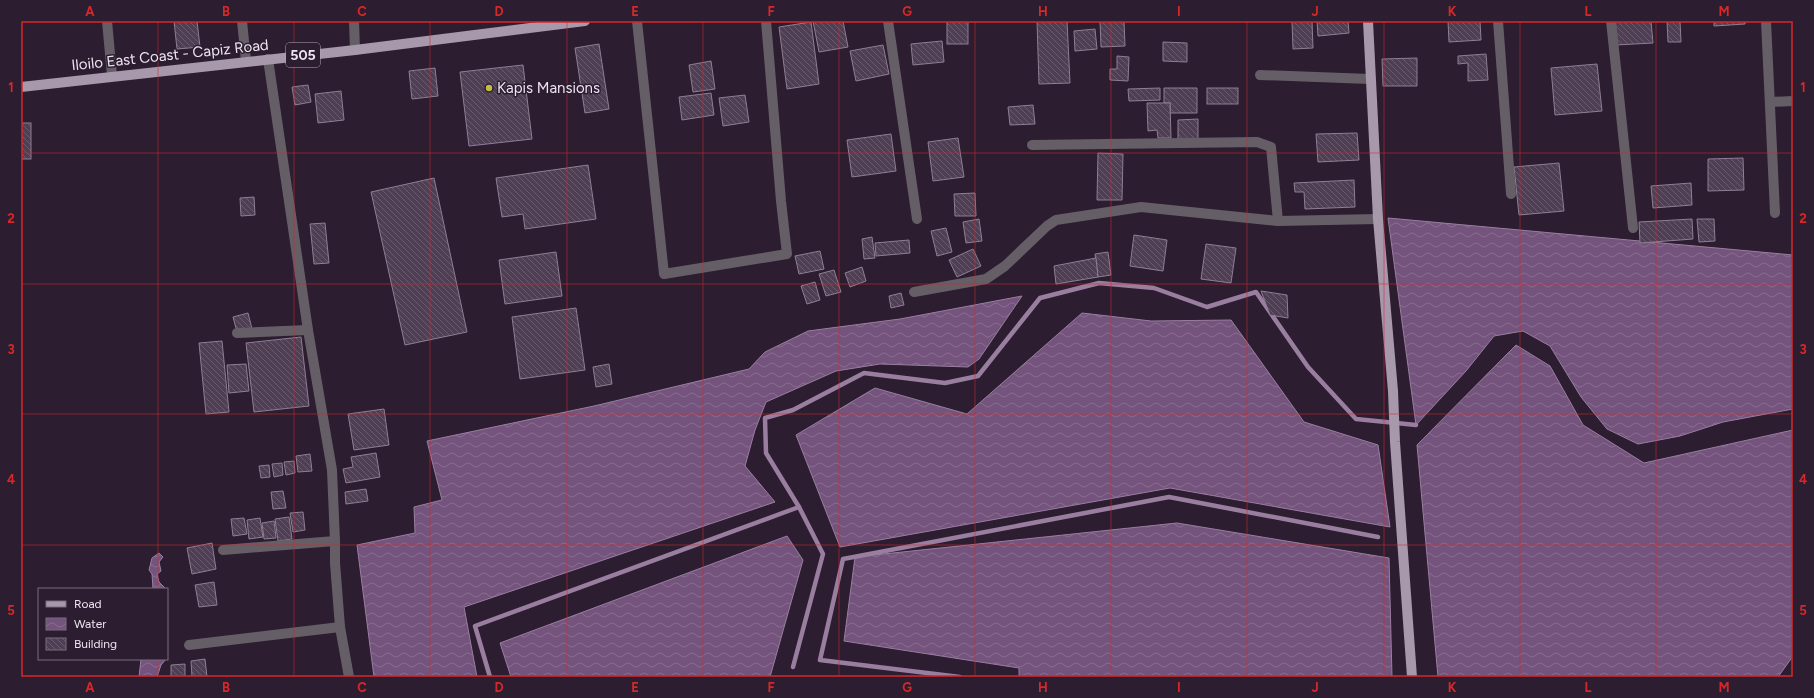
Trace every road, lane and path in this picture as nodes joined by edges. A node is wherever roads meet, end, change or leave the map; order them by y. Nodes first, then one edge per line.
1 (106, 21) edge
2 (242, 21) edge
3 (354, 21) edge
4 (584, 21) edge
5 (637, 21) edge
6 (766, 21) edge
7 (888, 21) edge
8 (1368, 21) edge
9 (1498, 21) edge
10 (1611, 21) edge
11 (1766, 21) edge
12 (355, 50) junction
13 (268, 59) junction
14 (246, 62) junction
15 (1260, 75) dead end
16 (112, 76) junction
17 (1370, 79) junction
18 (21, 87) edge
19 (1793, 100) edge
20 (1770, 102) junction
21 (1032, 145) dead end
22 (1511, 194) dead end
23 (1775, 213) dead end
24 (917, 219) dead end
25 (1378, 219) junction
26 (1278, 221) junction
27 (1633, 228) dead end
28 (914, 292) dead end
29 (308, 330) junction
30 (237, 333) dead end
31 (336, 541) junction
32 (223, 550) dead end
33 (340, 627) junction
34 (189, 645) dead end
35 (349, 677) edge
36 (1412, 677) edge

1 - 16 street
2 - 14 street
3 - 12 street
4 - 12 main road, Iloilo East Coast - Capiz Road / 505
5 - 6 street
7 - 24 street
8 - 17 main road
9 - 22 street
10 - 27 street
11 - 20 street
12 - 13 main road, Iloilo East Coast - Capiz Road / 505
13 - 14 main road, Iloilo East Coast - Capiz Road / 505
13 - 29 street
14 - 16 main road, Iloilo East Coast - Capiz Road / 505
15 - 17 street
16 - 18 main road, Iloilo East Coast - Capiz Road / 505
17 - 25 main road
19 - 20 street
20 - 23 street
21 - 26 street
25 - 26 street
25 - 36 main road
26 - 28 street
29 - 30 street
29 - 31 street
31 - 32 street
31 - 33 street
33 - 34 street
33 - 35 street

